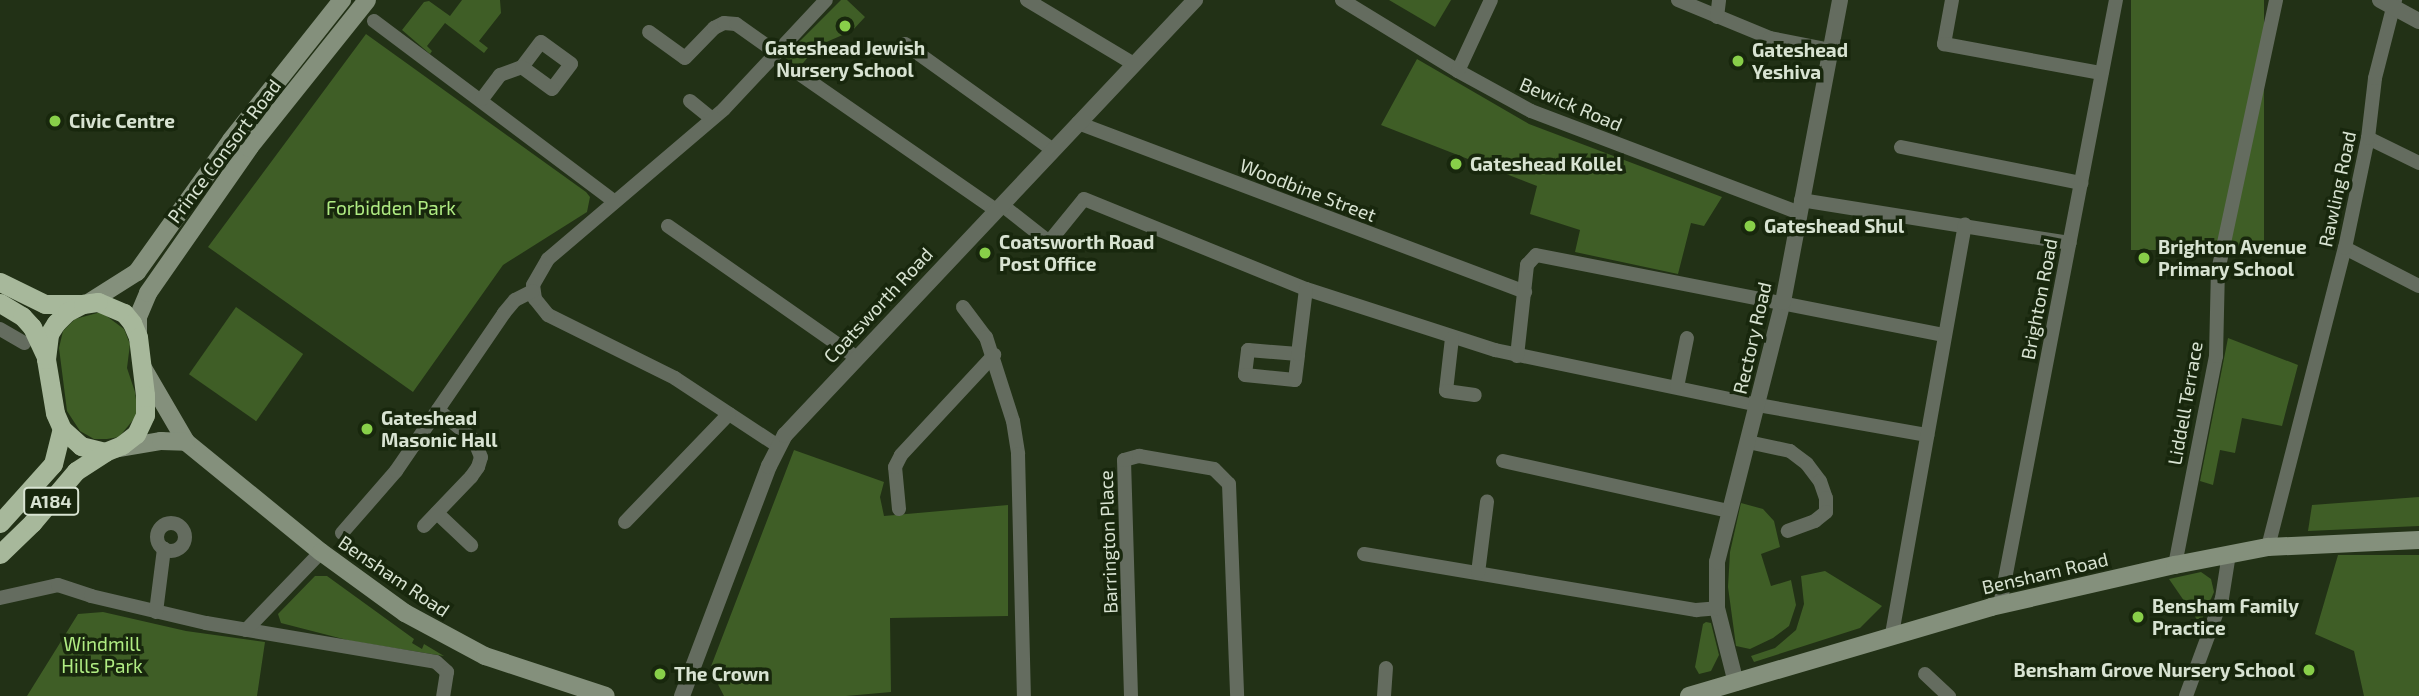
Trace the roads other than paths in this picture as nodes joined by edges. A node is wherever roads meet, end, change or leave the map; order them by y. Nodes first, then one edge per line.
1 (342, 0) edge
2 (367, 0) edge
3 (826, 0) edge
4 (1027, 0) edge
5 (1195, 0) edge
6 (1342, 0) edge
7 (1491, 0) edge
8 (1678, 0) edge
9 (1719, 0) edge
10 (1840, 0) edge
11 (1952, 0) edge
12 (2116, 0) edge
13 (2276, 0) edge
14 (2389, 2) edge
15 (1717, 17) junction
16 (374, 21) dead end
17 (2419, 21) edge
18 (649, 32) dead end
19 (905, 44) dead end
20 (1830, 50) junction
21 (777, 53) junction
22 (1134, 64) junction
23 (522, 67) dead end
24 (1458, 71) junction
25 (2101, 73) junction
26 (801, 75) dead end
27 (482, 99) junction
28 (690, 101) dead end
29 (712, 119) junction
30 (1078, 123) junction
31 (2368, 138) junction
32 (1901, 147) dead end
33 (1053, 150) junction
34 (2419, 163) edge
35 (2081, 183) junction
36 (615, 202) junction
37 (1800, 206) junction
38 (999, 208) junction
39 (1965, 224) junction
40 (668, 226) dead end
41 (2070, 243) junction
42 (2345, 248) junction
43 (0, 282) edge
44 (2419, 286) edge
45 (1306, 289) junction
46 (533, 291) junction
47 (1525, 292) junction
48 (1783, 302) junction
49 (0, 303) edge
50 (86, 303) junction
51 (963, 307) dead end
52 (0, 329) edge
53 (1944, 335) junction
54 (138, 337) junction
55 (1452, 338) junction
56 (1687, 338) dead end
57 (24, 343) dead end
58 (1298, 354) dead end
59 (994, 355) junction
60 (1517, 356) junction
61 (857, 358) junction
62 (46, 359) junction
63 (143, 368) junction
64 (1677, 387) junction
65 (1475, 395) dead end
66 (1758, 405) junction
67 (438, 410) junction
68 (729, 414) junction
69 (62, 429) junction
70 (1927, 435) junction
71 (186, 442) junction
72 (1748, 442) junction
73 (778, 446) junction
74 (108, 451) junction
75 (1503, 461) dead end
76 (1487, 502) dead end
77 (899, 509) dead end
78 (1729, 511) junction
79 (437, 513) junction
80 (0, 523) edge
81 (625, 523) dead end
82 (424, 526) dead end
83 (1788, 531) dead end
84 (342, 533) dead end
85 (2419, 540) edge
86 (471, 545) dead end
87 (2268, 547) junction
88 (164, 549) dead end
89 (321, 552) junction
90 (0, 554) edge
91 (1364, 554) dead end
92 (2229, 554) junction
93 (2175, 565) junction
94 (1478, 573) junction
95 (0, 598) edge
96 (2000, 605) junction
97 (1717, 608) junction
98 (156, 612) junction
99 (247, 630) junction
100 (1892, 634) junction
101 (1386, 668) dead end
102 (1925, 674) dead end
103 (1736, 683) junction
104 (443, 696) edge
105 (606, 696) edge
106 (682, 696) edge
107 (1024, 696) edge
108 (1131, 696) edge
109 (1237, 696) edge
110 (1384, 696) edge
111 (1689, 696) edge
112 (1949, 696) edge
113 (2186, 696) edge

1 - 50 main road, Prince Consort Road
2 - 54 main road, Prince Consort Road
3 - 21 street
4 - 22 street
5 - 22 street, Coatsworth Road
6 - 24 street, Bewick Road
7 - 24 street
8 - 15 street
9 - 15 street
10 - 20 street, Rectory Road
11 - 25 street
12 - 25 street, Brighton Road
13 - 93 street, Liddell Terrace
14 - 17 street
14 - 31 street, Rawling Road
15 - 20 street
16 - 27 street
18 - 21 street
19 - 33 street
20 - 37 street, Rectory Road
21 - 29 street
22 - 30 street, Coatsworth Road
23 - 27 street
24 - 37 street, Bewick Road
25 - 35 street, Brighton Road
26 - 38 street
27 - 36 street
28 - 29 street
29 - 36 street
30 - 33 street, Coatsworth Road
30 - 47 street, Woodbine Street
31 - 34 street
31 - 42 street, Rawling Road
32 - 35 street
33 - 38 street, Coatsworth Road
35 - 41 street, Brighton Road
36 - 46 street
37 - 39 street, Bewick Road
37 - 48 street, Rectory Road
38 - 45 street
38 - 61 street, Coatsworth Road
39 - 41 street, Bewick Road
39 - 53 street
40 - 61 street
41 - 96 street, Brighton Road
42 - 44 street
42 - 87 street, Rawling Road
43 - 50 highway
45 - 55 street
45 - 58 street
46 - 67 street
46 - 68 street
47 - 48 street
47 - 60 street
48 - 53 street
48 - 66 street, Rectory Road
49 - 62 highway
50 - 54 highway
50 - 62 highway
51 - 59 street
52 - 57 street
53 - 70 street
54 - 63 highway
55 - 60 street
55 - 65 street
56 - 64 street
59 - 77 street
59 - 107 street
60 - 64 street
61 - 73 street, Coatsworth Road
62 - 69 highway
63 - 71 main road, Bensham Road
63 - 74 highway
64 - 66 street
66 - 70 street
66 - 72 street, Rectory Road
67 - 79 street
67 - 84 street
68 - 73 street
68 - 81 street
69 - 74 highway
69 - 80 highway, A184
70 - 100 street
71 - 74 main road
71 - 89 main road, Bensham Road
72 - 78 street, Rectory Road
72 - 83 street
73 - 106 street, Coatsworth Road
74 - 90 highway, A184
75 - 78 street
76 - 94 street
78 - 97 street, Rectory Road
79 - 82 street
79 - 86 street
85 - 87 main road, Bensham Road
87 - 92 main road, Bensham Road
88 - 98 street
89 - 99 street
89 - 105 main road, Bensham Road
91 - 94 street
92 - 93 main road, Bensham Road
92 - 113 street
93 - 96 main road, Bensham Road
94 - 97 street
95 - 98 street
96 - 100 main road, Bensham Road
97 - 103 street, Rectory Road
98 - 99 street
99 - 104 street
100 - 103 main road, Bensham Road
101 - 110 street
102 - 112 street
103 - 111 main road, Bensham Road
108 - 109 street, Barrington Place

